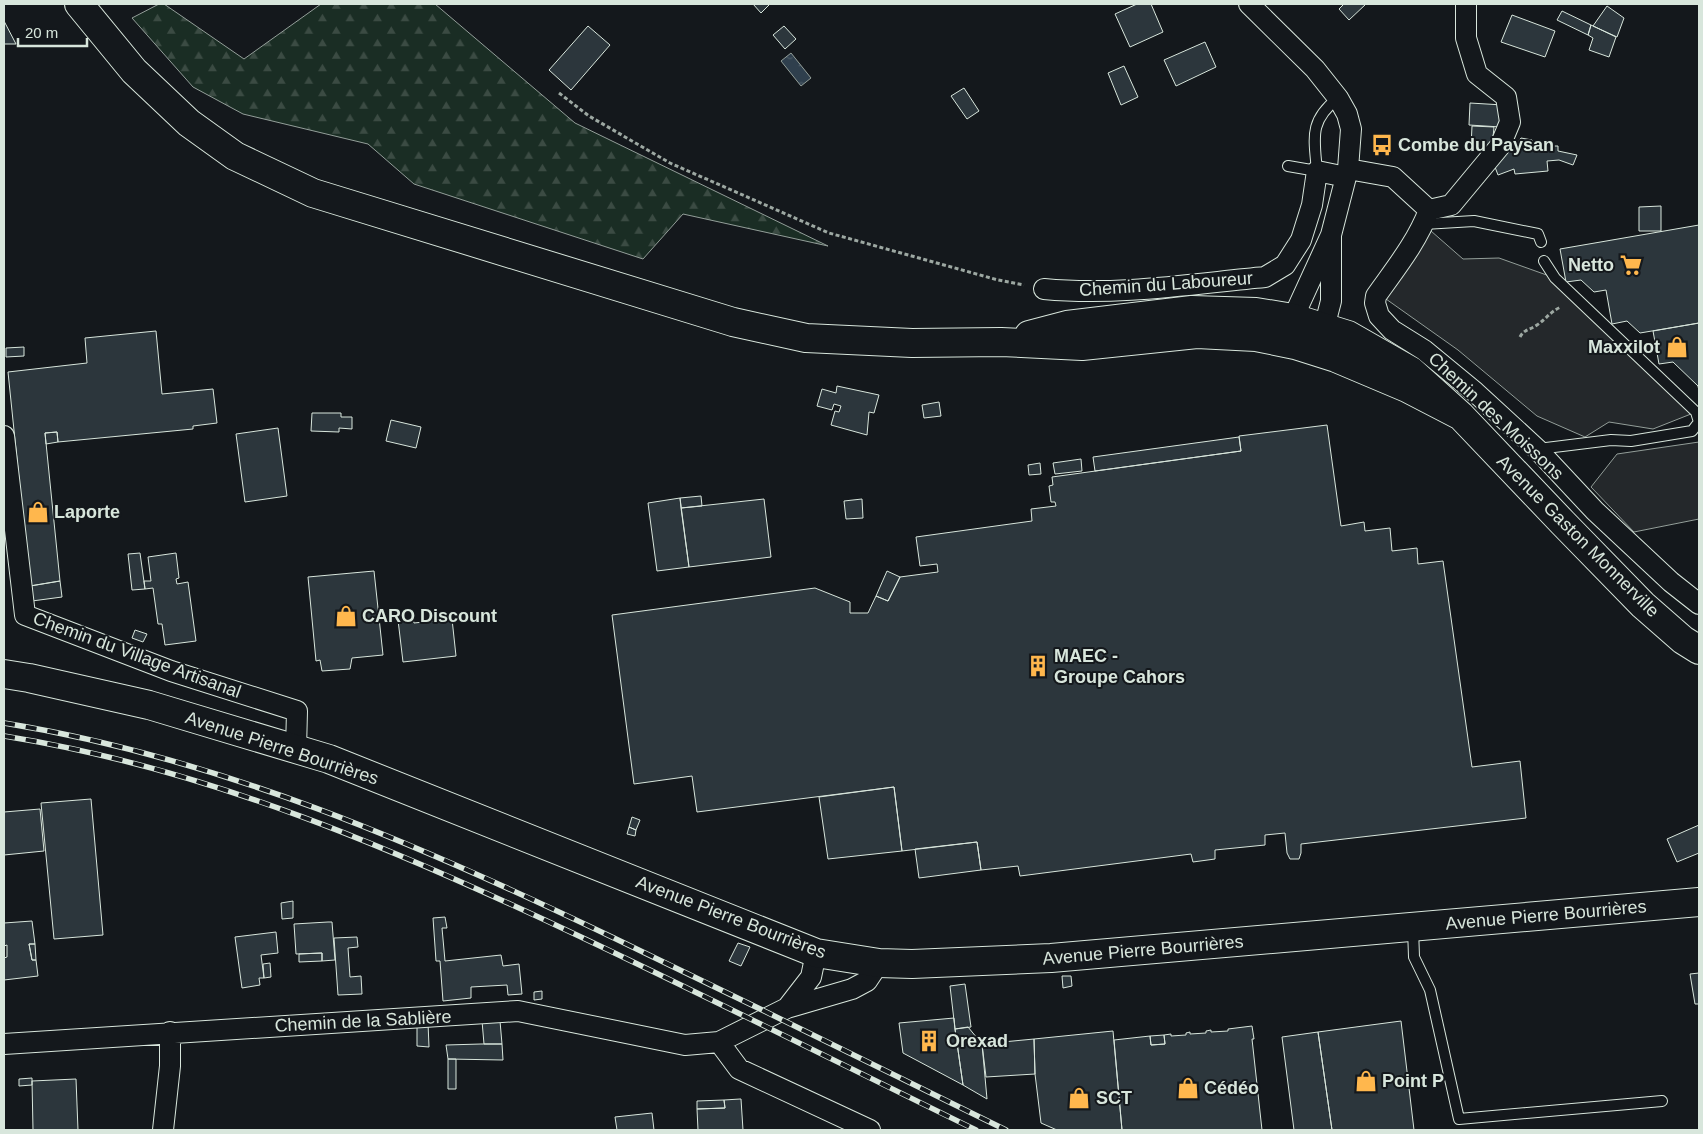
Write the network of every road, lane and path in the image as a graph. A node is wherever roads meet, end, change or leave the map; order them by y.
1 (79, 4) edge
2 (1249, 4) edge
3 (1466, 4) edge
4 (559, 93) dead end
5 (1338, 98) junction
6 (1288, 166) dead end
7 (1317, 171) junction
8 (1347, 173) junction
9 (1426, 217) junction
10 (1331, 235) junction
11 (1541, 242) dead end
12 (1544, 261) dead end
13 (1044, 289) joint
14 (1578, 300) junction
15 (1324, 328) junction
16 (1294, 332) junction
17 (1520, 337) dead end
18 (1461, 416) junction
19 (4, 436) edge
20 (1537, 449) junction
21 (1699, 604) edge
22 (1699, 650) edge
23 (4, 674) edge
24 (296, 749) junction
25 (1699, 902) edge
26 (1413, 927) junction
27 (816, 952) junction
28 (879, 963) junction
29 (787, 1008) junction
30 (170, 1032) junction
31 (719, 1042) junction
32 (4, 1044) edge
33 (1662, 1102) dead end
34 (163, 1130) edge
35 (870, 1130) edge

1 - 16 main road, Avenue Gaston Monnerville
2 - 5 street
3 - 9 street
4 - 13 path
5 - 7 lane
5 - 8 street
6 - 7 lane
7 - 8 street
7 - 13 street, Chemin du Laboureur
8 - 9 street
8 - 10 street
9 - 11 lane
9 - 20 street, Chemin des Moissons
10 - 15 street
10 - 16 street
12 - 14 lane
14 - 17 path
14 - 20 lane
15 - 16 main road, Avenue Gaston Monnerville
15 - 18 main road, Avenue Gaston Monnerville
16 - 18 main road, Avenue Gaston Monnerville
18 - 22 main road, Avenue Gaston Monnerville
19 - 24 street, Chemin du Village Artisanal
20 - 21 street, Chemin des Moissons
23 - 24 main road, Avenue Pierre Bourrières
24 - 27 main road, Avenue Pierre Bourrières
25 - 26 main road, Avenue Pierre Bourrières
26 - 28 main road, Avenue Pierre Bourrières
26 - 33 lane
27 - 28 main road, Avenue Pierre Bourrières
27 - 29 street, Chemin de la Sablière
28 - 29 street, Chemin de la Sablière
29 - 31 street, Chemin de la Sablière
30 - 31 street, Chemin de la Sablière
30 - 32 street, Chemin de la Sablière
30 - 34 street
31 - 35 street

